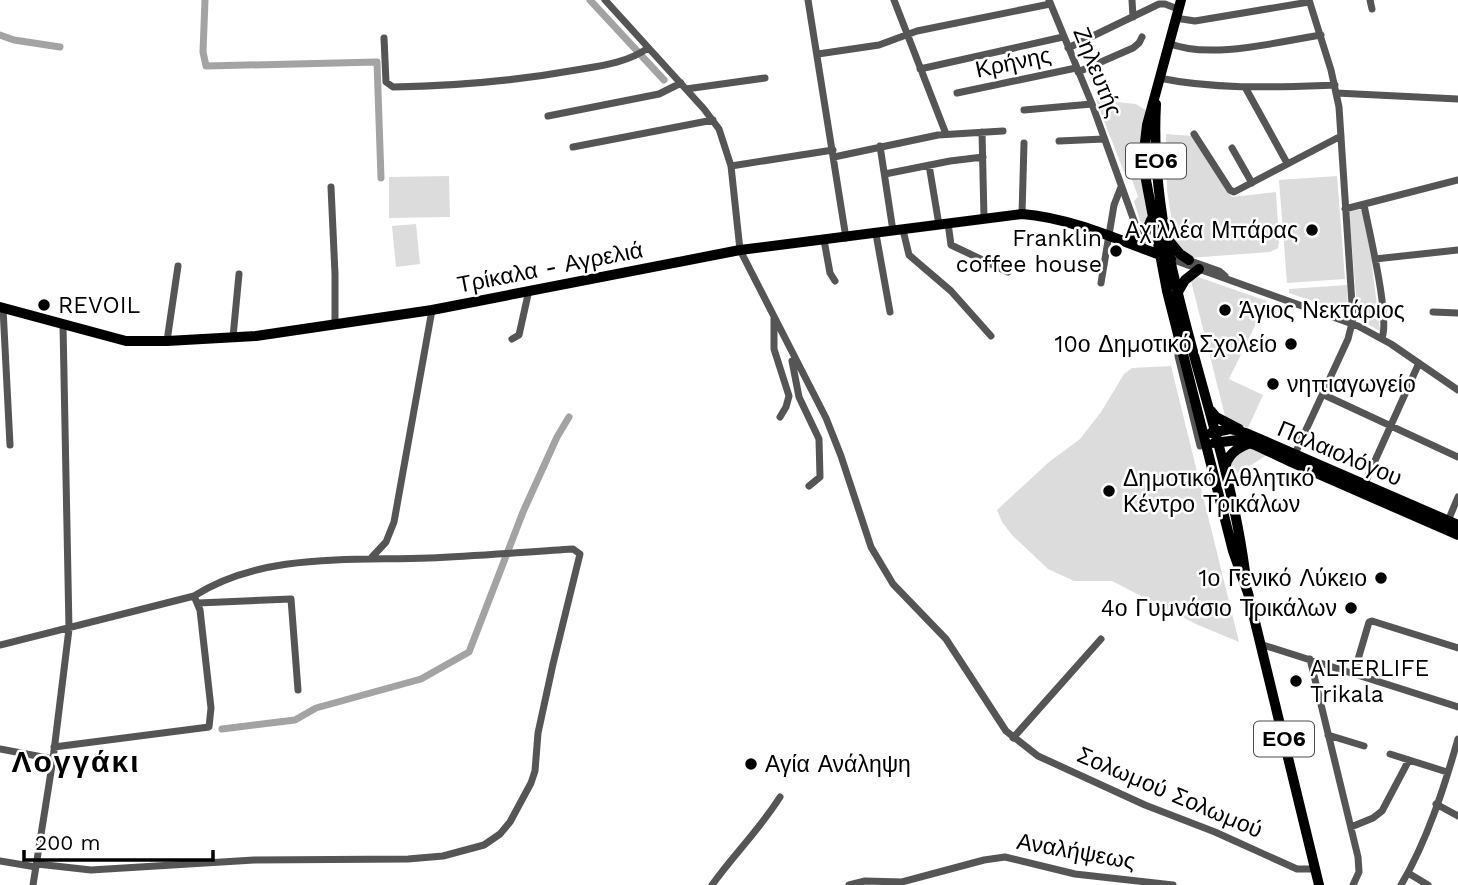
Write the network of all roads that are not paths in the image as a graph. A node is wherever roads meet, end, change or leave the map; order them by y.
1 (606, 0) edge
2 (808, 0) edge
3 (894, 0) edge
4 (1132, 0) edge
5 (1370, 0) edge
6 (1309, 1) edge
7 (1049, 2) edge
8 (1178, 9) edge
9 (1372, 9) dead end
10 (1133, 17) junction
11 (906, 34) junction
12 (1321, 35) junction
13 (1063, 37) junction
14 (1142, 37) dead end
15 (384, 38) dead end
16 (1168, 43) junction
17 (1068, 48) junction
18 (645, 50) junction
19 (818, 54) junction
20 (920, 69) junction
21 (1077, 70) junction
22 (765, 79) dead end
23 (1159, 80) junction
24 (683, 86) junction
25 (1245, 88) junction
26 (1336, 89) junction
27 (957, 93) dead end
28 (1458, 99) edge
29 (1092, 104) junction
30 (1024, 110) dead end
31 (548, 116) dead end
32 (713, 120) junction
33 (1003, 131) dead end
34 (982, 132) junction
35 (946, 134) junction
36 (1194, 134) dead end
37 (1341, 136) junction
38 (1104, 139) junction
39 (1059, 142) dead end
40 (1024, 143) dead end
41 (573, 146) dead end
42 (880, 146) junction
43 (1232, 148) dead end
44 (833, 154) junction
45 (983, 157) junction
46 (1287, 163) junction
47 (929, 164) junction
48 (731, 166) junction
49 (885, 174) junction
50 (1458, 180) edge
51 (1252, 183) junction
52 (331, 187) dead end
53 (1121, 187) junction
54 (1364, 205) junction
55 (1345, 209) junction
56 (1152, 212) junction
57 (1022, 215) junction
58 (984, 218) junction
59 (943, 224) junction
60 (898, 231) junction
61 (876, 234) junction
62 (1108, 236) junction
63 (846, 238) junction
64 (1168, 239) junction
65 (824, 240) junction
66 (1137, 240) junction
67 (740, 250) junction
68 (1458, 250) edge
69 (1165, 254) junction
70 (1375, 259) junction
71 (1189, 260) junction
72 (178, 266) dead end
73 (1199, 269) junction
74 (1008, 272) dead end
75 (239, 274) dead end
76 (835, 281) dead end
77 (1231, 281) junction
78 (1101, 283) dead end
79 (529, 290) junction
80 (1178, 292) junction
81 (2, 308) edge
82 (432, 310) junction
83 (890, 312) dead end
84 (1433, 312) dead end
85 (1458, 313) edge
86 (774, 318) junction
87 (1352, 323) junction
88 (64, 325) junction
89 (335, 326) junction
90 (991, 336) dead end
91 (233, 337) junction
92 (1382, 338) junction
93 (512, 339) dead end
94 (167, 341) junction
95 (789, 346) junction
96 (1419, 363) junction
97 (1458, 390) edge
98 (1322, 394) junction
99 (1208, 406) junction
100 (780, 417) dead end
101 (1391, 426) junction
102 (1208, 438) junction
103 (1248, 438) junction
104 (10, 445) dead end
105 (1458, 457) edge
106 (1293, 459) junction
107 (1225, 474) junction
108 (1364, 485) junction
109 (809, 486) dead end
110 (1458, 497) edge
111 (1453, 523) edge
112 (1458, 535) edge
113 (372, 557) junction
114 (1248, 593) junction
115 (196, 599) junction
116 (69, 629) junction
117 (1101, 639) dead end
118 (1261, 644) junction
119 (0, 645) edge
120 (1458, 648) edge
121 (1310, 659) junction
122 (1353, 673) junction
123 (298, 690) dead end
124 (1458, 707) edge
125 (1328, 735) junction
126 (1013, 738) junction
127 (1457, 743) edge
128 (1364, 746) dead end
129 (54, 747) junction
130 (0, 749) edge
131 (1390, 754) dead end
132 (53, 759) junction
133 (1409, 760) junction
134 (1447, 772) junction
135 (780, 797) dead end
136 (1436, 804) junction
137 (1458, 816) edge
138 (1351, 827) junction
139 (0, 861) edge
140 (36, 865) junction
141 (1315, 869) junction
142 (1408, 873) junction
143 (854, 884) edge
144 (33, 885) edge
145 (712, 885) edge
146 (1173, 885) edge
147 (1319, 885) edge
148 (1353, 885) edge
149 (1401, 885) edge
150 (1428, 885) edge

1 - 18 street
2 - 19 street
3 - 11 street
4 - 10 street
5 - 9 street
6 - 8 street
6 - 12 street
7 - 11 street
7 - 13 street, Ζηλευτής
8 - 10 street
8 - 16 main road, ΕΟ6
10 - 17 street
11 - 19 street
11 - 20 street
12 - 16 street
12 - 26 street
13 - 17 street, Ζηλευτής
13 - 20 street
14 - 21 street, Κρήνης
15 - 18 street
16 - 23 main road, ΕΟ6
17 - 21 street, Ζηλευτής
18 - 24 street
19 - 44 street
20 - 35 street
21 - 27 street, Κρήνης
21 - 29 street, Ζηλευτής
22 - 24 street
23 - 25 street
23 - 56 main road, ΕΟ6
23 - 64 main road, ΕΟ6
24 - 31 street
24 - 32 street
25 - 26 street
25 - 46 street
26 - 28 street
26 - 37 street
29 - 30 street
29 - 38 street, Ζηλευτής
32 - 41 street
32 - 48 street
33 - 34 street
34 - 35 street
34 - 45 street
35 - 42 street
36 - 51 street
37 - 46 street
37 - 55 street
38 - 39 street
38 - 53 street, Ζηλευτής
40 - 57 street
42 - 44 street
42 - 49 street
43 - 51 street
44 - 48 street
44 - 63 street
45 - 47 street
45 - 58 street
46 - 51 street
47 - 49 street
47 - 59 street
48 - 67 street
49 - 60 street
50 - 54 street
52 - 89 street
53 - 62 street
53 - 66 street, Ζηλευτής
54 - 55 street
54 - 70 street
55 - 87 street
56 - 66 main road
56 - 69 main road, ΕΟ6
57 - 58 main road, Τρίκαλα - Αγρελιά
57 - 62 main road, Τρίκαλα - Αγρελιά
58 - 59 main road, Τρίκαλα - Αγρελιά
59 - 60 main road, Τρίκαλα - Αγρελιά
59 - 74 street
60 - 61 main road, Τρίκαλα - Αγρελιά
60 - 90 street
61 - 63 main road, Τρίκαλα - Αγρελιά
61 - 83 street
62 - 66 main road, Τρίκαλα - Αγρελιά
62 - 69 main road, Τρίκαλα - Αγρελιά
62 - 78 street
63 - 65 main road, Τρίκαλα - Αγρελιά
64 - 69 main road, ΕΟ6
64 - 71 main road
65 - 67 main road, Τρίκαλα - Αγρελιά
65 - 76 street
66 - 69 main road, Τρίκαλα - Αγρελιά
67 - 79 main road, Τρίκαλα - Αγρελιά
67 - 86 street, Σολωμού Σολωμού
68 - 70 street
69 - 71 street
69 - 73 street
69 - 80 main road, ΕΟ6
69 - 102 main road, ΕΟ6
70 - 92 street
71 - 77 street
72 - 94 street
73 - 77 street
73 - 80 main road
75 - 91 street
77 - 87 street
79 - 82 main road, Τρίκαλα - Αγρελιά
79 - 93 street
80 - 99 main road, ΕΟ6
81 - 88 main road, Τρίκαλα - Αγρελιά
81 - 104 street
82 - 89 main road, Τρίκαλα - Αγρελιά
82 - 113 street
84 - 85 street
86 - 95 street, Σολωμού Σολωμού
86 - 100 street
87 - 92 street
87 - 98 street
88 - 94 main road, Τρίκαλα - Αγρελιά
88 - 116 street
89 - 91 main road, Τρίκαλα - Αγρελιά
91 - 94 main road, Τρίκαλα - Αγρελιά
92 - 96 street
95 - 109 street
95 - 126 street, Σολωμού Σολωμού
96 - 97 street
96 - 101 street
98 - 101 street
98 - 106 street
99 - 102 main road, ΕΟ6
99 - 103 main road
101 - 105 street
101 - 108 street
102 - 103 main road, Παλαιολόγου
102 - 107 main road, ΕΟ6
102 - 114 main road, ΕΟ6
103 - 106 main road, Παλαιολόγου
103 - 107 main road
106 - 108 main road, Παλαιολόγου
106 - 112 main road, Παλαιολόγου
107 - 114 main road, ΕΟ6
108 - 111 main road, Παλαιολόγου
110 - 111 street
113 - 115 street
113 - 140 street
114 - 118 main road, ΕΟ6
115 - 116 street
115 - 123 street
115 - 129 street
116 - 119 street
116 - 129 street
117 - 126 street
118 - 121 street
118 - 141 main road, ΕΟ6
120 - 122 street
121 - 122 street
121 - 125 street
122 - 124 street
125 - 128 street
125 - 138 street
126 - 141 street, Σολωμού Σολωμού
127 - 134 street
129 - 132 street
130 - 132 street
131 - 133 street
132 - 140 street
133 - 134 street
133 - 138 street
134 - 136 street
135 - 145 street
136 - 137 street
136 - 142 street
138 - 148 street
139 - 140 street
140 - 144 street
141 - 147 main road, ΕΟ6
142 - 149 street
142 - 150 street
143 - 146 street, Αναλήψεως

